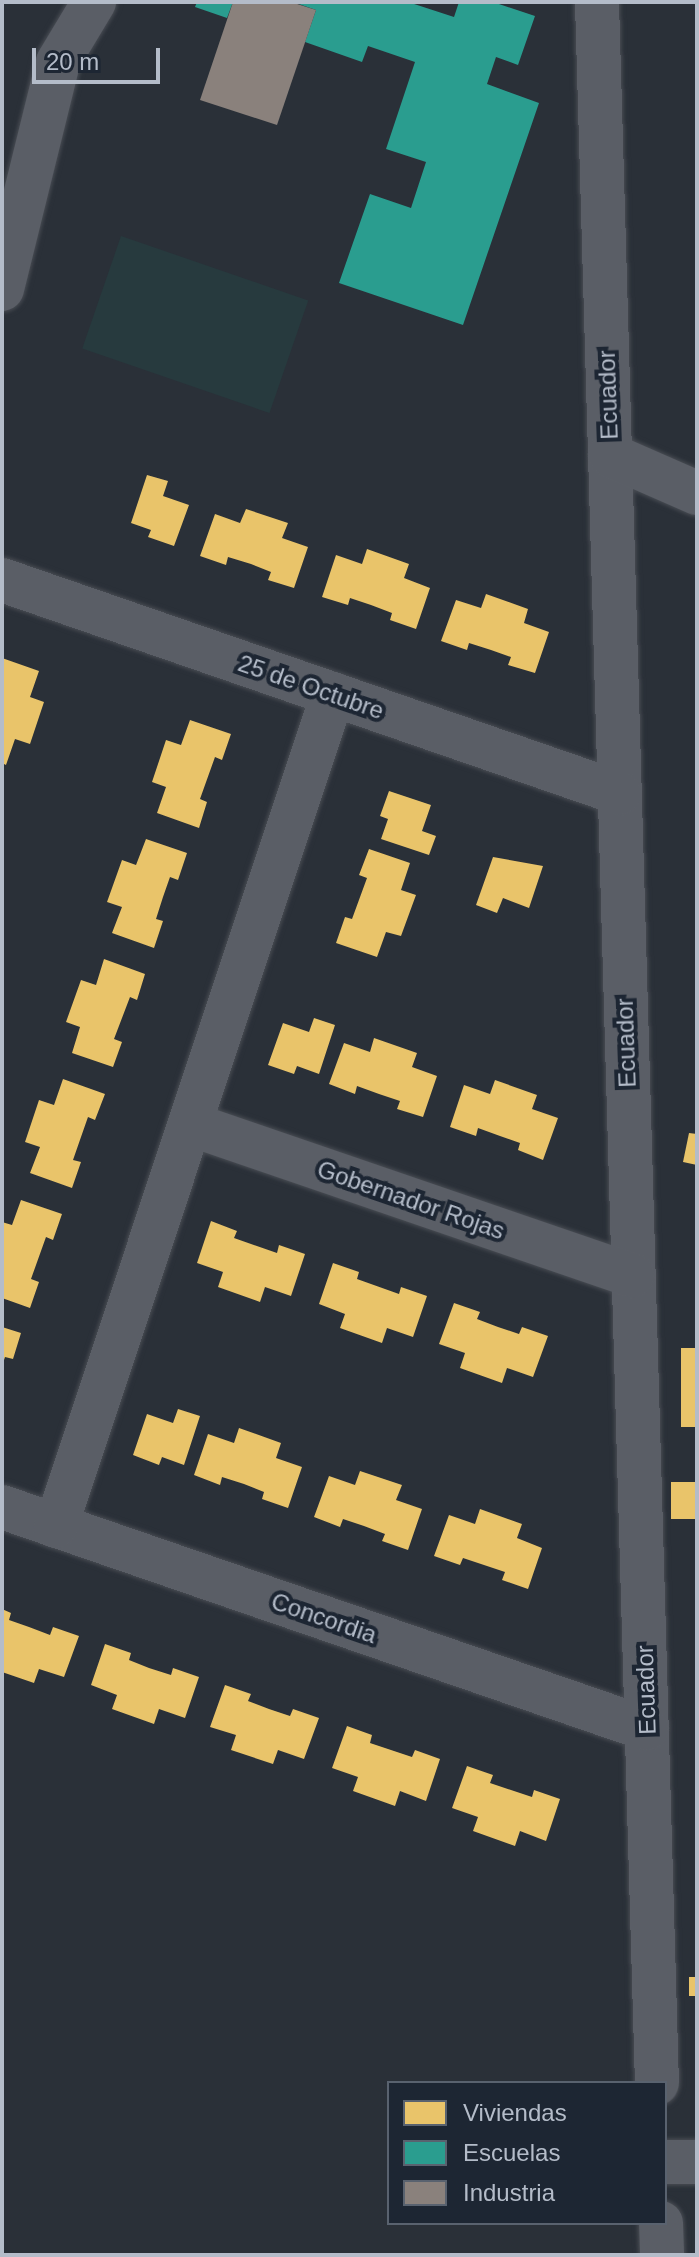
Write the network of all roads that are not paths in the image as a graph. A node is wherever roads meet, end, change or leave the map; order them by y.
1 (94, 2) edge
2 (597, 2) edge
3 (2, 289) edge
4 (610, 455) junction
5 (697, 493) edge
6 (2, 580) edge
7 (333, 694) junction
8 (619, 793) junction
9 (190, 1124) junction
10 (633, 1276) junction
11 (2, 1507) edge
12 (56, 1526) junction
13 (647, 1729) junction
14 (657, 2081) edge
15 (667, 2162) edge
16 (697, 2162) edge
17 (661, 2225) edge
18 (662, 2255) edge

1 - 3 street
2 - 4 street, Ecuador
4 - 5 street
4 - 8 street, Ecuador
6 - 7 street, 25 de Octubre
7 - 8 street, 25 de Octubre
7 - 9 street
8 - 10 street, Ecuador
9 - 10 street, Gobernador Rojas
9 - 12 street
10 - 13 street, Ecuador
11 - 12 street, Concordia
12 - 13 street, Concordia
13 - 14 street, Ecuador
15 - 16 street
17 - 18 street

